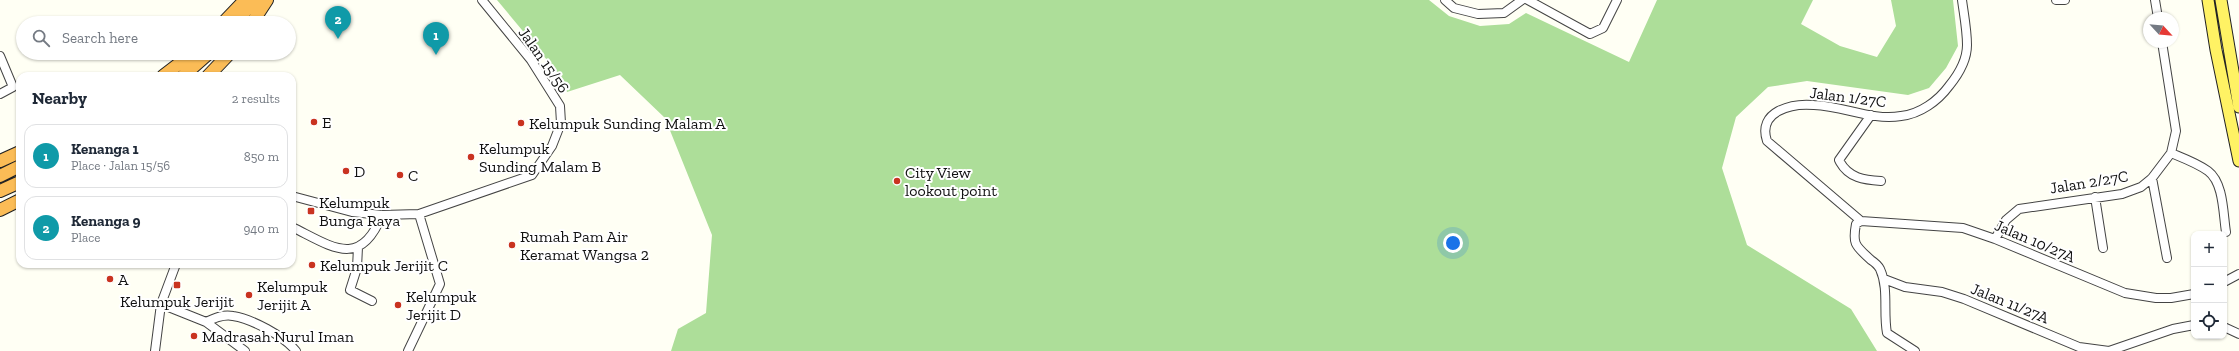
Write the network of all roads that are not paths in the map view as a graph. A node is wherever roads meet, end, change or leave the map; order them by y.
1 (245, 0) edge
2 (254, 0) edge
3 (267, 0) edge
4 (482, 0) edge
5 (1445, 0) edge
6 (1522, 0) edge
7 (1528, 0) edge
8 (1617, 0) edge
9 (1962, 0) edge
10 (2056, 0) edge
11 (2065, 0) edge
12 (2155, 0) edge
13 (2208, 0) edge
14 (2221, 0) edge
15 (2157, 12) edge
16 (230, 16) edge
17 (241, 16) edge
18 (257, 16) edge
19 (2163, 48) edge
20 (0, 56) edge
21 (184, 60) edge
22 (201, 60) edge
23 (223, 60) edge
24 (168, 72) edge
25 (188, 72) edge
26 (212, 72) edge
27 (0, 94) edge
28 (2239, 107) edge
29 (1871, 115) junction
30 (2171, 153) junction
31 (16, 154) edge
32 (0, 161) edge
33 (2239, 161) edge
34 (16, 168) edge
35 (0, 176) edge
36 (2152, 178) junction
37 (1881, 182) dead end
38 (16, 184) edge
39 (0, 191) edge
40 (296, 197) edge
41 (2095, 197) junction
42 (16, 202) edge
43 (0, 210) edge
44 (419, 214) junction
45 (382, 215) junction
46 (1861, 221) junction
47 (296, 229) edge
48 (2226, 231) edge
49 (1995, 239) junction
50 (358, 247) junction
51 (2103, 248) dead end
52 (2167, 258) dead end
53 (174, 268) edge
54 (2239, 274) edge
55 (1884, 279) junction
56 (2227, 280) edge
57 (2191, 295) edge
58 (372, 301) dead end
59 (160, 304) junction
60 (206, 322) junction
61 (2191, 326) edge
62 (2227, 328) edge
63 (2239, 334) edge
64 (155, 351) edge
65 (245, 351) edge
66 (296, 351) edge
67 (408, 351) edge
68 (1915, 351) edge

1 - 16 highway
2 - 17 highway
3 - 18 highway
4 - 44 street, Jalan 15/56
5 - 6 street
7 - 8 street
9 - 29 street, Jalan 1/27C
10 - 11 street
12 - 15 street
13 - 33 main road
14 - 28 main road
19 - 30 street, Jalan 2/27C
20 - 27 street
21 - 24 highway
22 - 25 highway
23 - 26 highway
29 - 37 street
29 - 46 street, Jalan 1/27C
30 - 36 street, Jalan 2/27C
30 - 48 street
31 - 32 highway
34 - 35 highway
36 - 41 street, Jalan 2/27C
36 - 52 street
38 - 39 highway
40 - 45 street, Jalan 15/56
41 - 49 street, Jalan 2/27C
41 - 51 street
42 - 43 highway
44 - 45 street, Jalan 15/56
44 - 67 street
45 - 50 street
46 - 49 street, Jalan 10/27A
46 - 55 street
47 - 50 street
49 - 57 street, Jalan 10/27A
50 - 58 street
53 - 59 street
54 - 56 street
55 - 61 street, Jalan 11/27A
55 - 68 street
59 - 60 street
59 - 64 street
60 - 65 street
60 - 66 street
62 - 63 street

